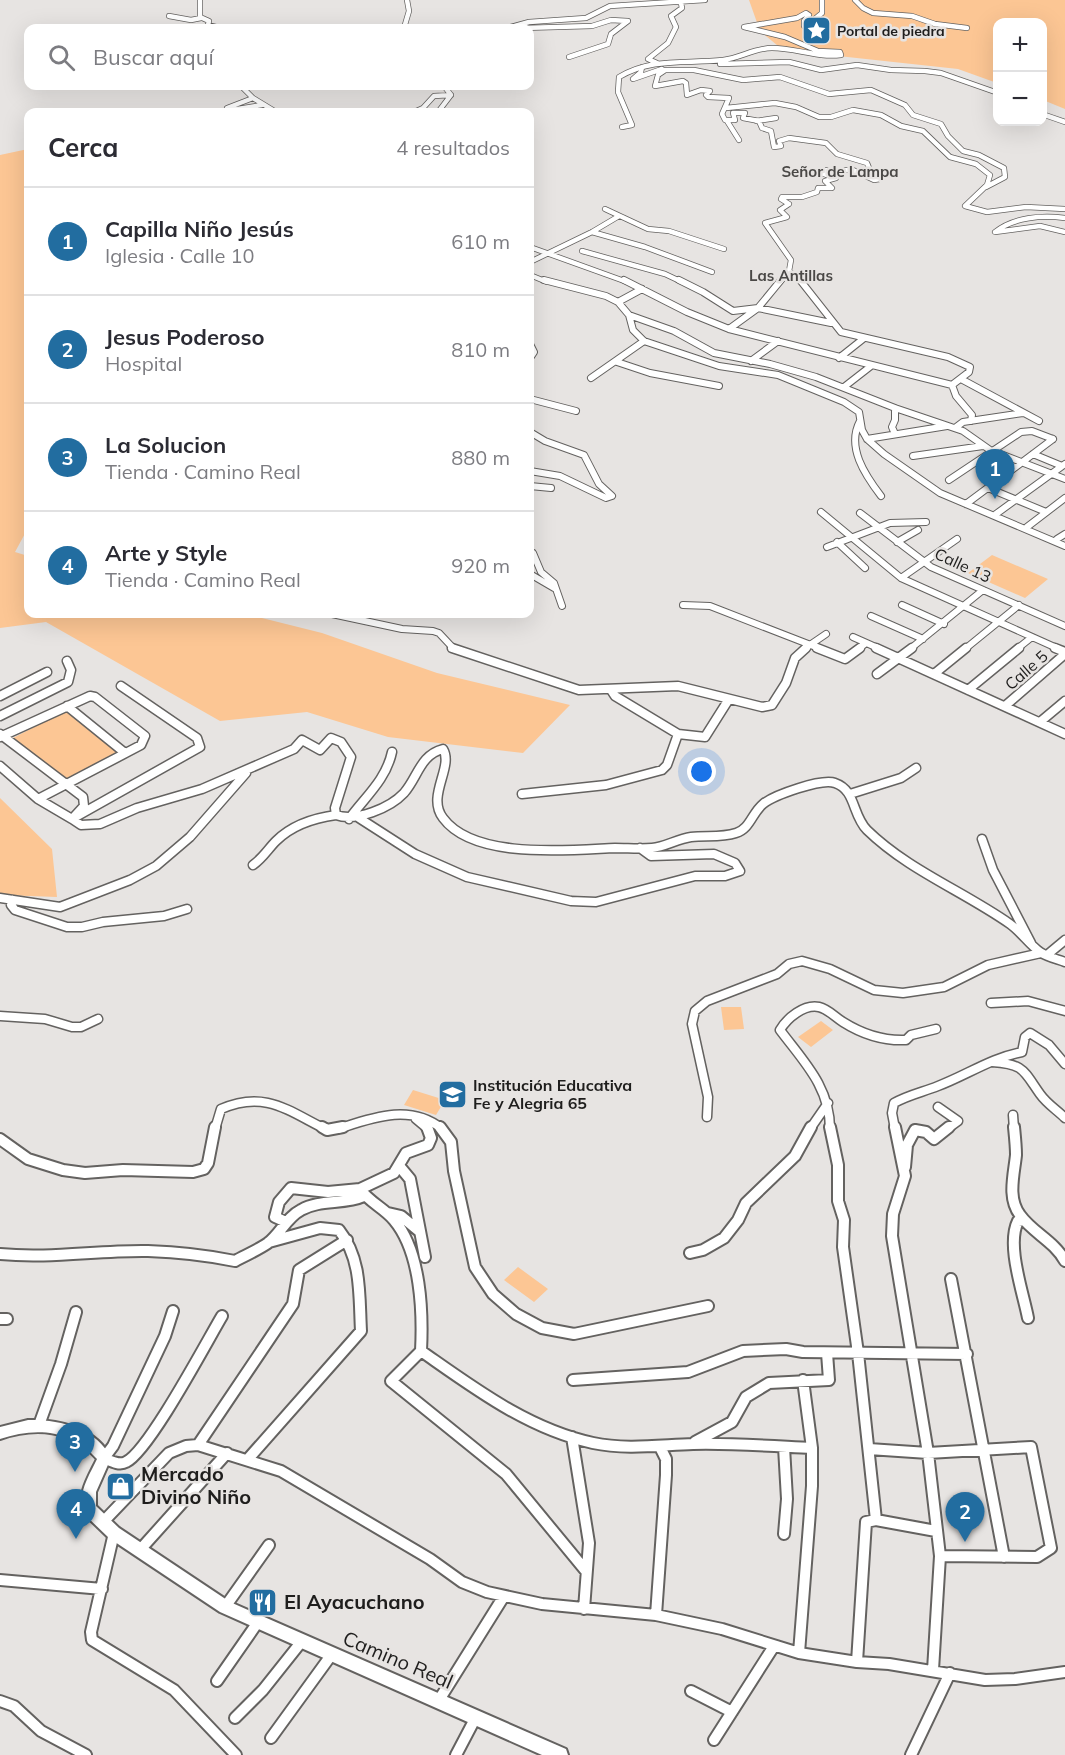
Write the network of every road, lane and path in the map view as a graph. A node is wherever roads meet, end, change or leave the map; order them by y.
1 (200, 0) edge
2 (407, 0) edge
3 (705, 0) edge
4 (822, 0) edge
5 (855, 0) edge
6 (681, 3) junction
7 (169, 16) dead end
8 (201, 18) junction
9 (208, 24) edge
10 (405, 24) edge
11 (520, 24) edge
12 (534, 28) edge
13 (967, 28) dead end
14 (569, 57) dead end
15 (724, 60) junction
16 (657, 63) junction
17 (671, 63) junction
18 (706, 63) junction
19 (642, 67) junction
20 (663, 70) junction
21 (245, 90) edge
22 (447, 90) edge
23 (993, 91) edge
24 (451, 95) junction
25 (253, 98) junction
26 (262, 105) junction
27 (227, 108) edge
28 (244, 108) edge
29 (268, 108) edge
30 (423, 108) edge
31 (441, 108) edge
32 (726, 108) junction
33 (1047, 116) edge
34 (776, 118) dead end
35 (727, 121) junction
36 (756, 121) junction
37 (1065, 122) edge
38 (622, 127) dead end
39 (739, 140) dead end
40 (985, 188) junction
41 (606, 209) dead end
42 (1065, 209) edge
43 (620, 216) junction
44 (1065, 218) edge
45 (592, 232) junction
46 (1065, 232) edge
47 (534, 248) edge
48 (724, 249) dead end
49 (582, 251) dead end
50 (548, 253) junction
51 (534, 260) edge
52 (789, 271) junction
53 (712, 272) dead end
54 (534, 277) edge
55 (642, 289) junction
56 (618, 302) junction
57 (758, 308) junction
58 (629, 315) junction
59 (831, 323) junction
60 (729, 329) junction
61 (862, 339) junction
62 (644, 341) junction
63 (778, 341) junction
64 (839, 358) junction
65 (751, 361) junction
66 (617, 362) junction
67 (871, 366) junction
68 (591, 378) dead end
69 (961, 379) junction
70 (952, 385) junction
71 (719, 386) dead end
72 (844, 387) junction
73 (534, 400) edge
74 (895, 408) junction
75 (576, 411) dead end
76 (1024, 413) junction
77 (971, 420) junction
78 (860, 421) junction
79 (1039, 421) dead end
80 (952, 427) junction
81 (534, 434) edge
82 (895, 434) junction
83 (867, 438) junction
84 (983, 446) junction
85 (994, 451) junction
86 (1033, 454) junction
87 (913, 456) dead end
88 (1022, 462) junction
89 (1063, 465) edge
90 (534, 472) edge
91 (1051, 474) junction
92 (1065, 479) edge
93 (949, 480) dead end
94 (534, 486) edge
95 (551, 488) dead end
96 (988, 488) junction
97 (881, 496) dead end
98 (1065, 498) edge
99 (1016, 500) junction
100 (967, 503) junction
101 (821, 512) dead end
102 (1046, 512) junction
103 (860, 513) dead end
104 (996, 514) junction
105 (926, 522) dead end
106 (878, 527) junction
107 (1027, 527) junction
108 (918, 530) dead end
109 (1065, 534) edge
110 (851, 536) junction
111 (957, 539) dead end
112 (837, 542) junction
113 (897, 542) junction
114 (1062, 543) edge
115 (827, 547) dead end
116 (534, 557) edge
117 (925, 563) junction
118 (865, 568) dead end
119 (534, 576) edge
120 (901, 578) junction
121 (555, 589) junction
122 (983, 590) junction
123 (683, 605) dead end
124 (902, 605) dead end
125 (1018, 605) junction
126 (562, 606) dead end
127 (965, 607) junction
128 (871, 616) dead end
129 (351, 618) edge
130 (998, 621) junction
131 (944, 624) junction
132 (1065, 626) edge
133 (826, 634) dead end
134 (853, 637) dead end
135 (1032, 637) junction
136 (923, 639) junction
137 (866, 643) junction
138 (809, 645) junction
139 (1065, 653) edge
140 (898, 658) junction
141 (67, 661) dead end
142 (47, 672) dead end
143 (878, 674) dead end
144 (934, 674) junction
145 (121, 686) dead end
146 (611, 690) junction
147 (968, 690) junction
148 (0, 696) edge
149 (729, 699) junction
150 (1065, 701) edge
151 (66, 706) junction
152 (1005, 706) junction
153 (0, 716) edge
154 (1040, 722) junction
155 (678, 734) junction
156 (1065, 734) edge
157 (1, 736) edge
158 (392, 752) dead end
159 (125, 753) junction
160 (0, 766) edge
161 (916, 768) dead end
162 (248, 771) junction
163 (64, 784) junction
164 (522, 794) dead end
165 (849, 794) junction
166 (38, 799) junction
167 (336, 815) junction
168 (359, 818) junction
169 (72, 819) junction
170 (349, 819) junction
171 (982, 839) dead end
172 (640, 848) junction
173 (253, 865) dead end
174 (0, 898) edge
175 (14, 900) junction
176 (187, 909) dead end
177 (1065, 940) edge
178 (1041, 952) junction
179 (1065, 962) edge
180 (991, 1003) dead end
181 (1065, 1011) edge
182 (0, 1016) edge
183 (98, 1019) dead end
184 (936, 1029) dead end
185 (992, 1062) junction
186 (1065, 1064) edge
187 (828, 1103) junction
188 (938, 1107) dead end
189 (1013, 1115) dead end
190 (413, 1117) junction
191 (706, 1117) dead end
192 (1065, 1118) edge
193 (0, 1139) edge
194 (400, 1167) junction
195 (905, 1176) junction
196 (362, 1193) junction
197 (388, 1213) junction
198 (1024, 1220) junction
199 (286, 1222) junction
200 (418, 1231) junction
201 (347, 1240) junction
202 (269, 1242) junction
203 (690, 1253) dead end
204 (0, 1254) edge
205 (425, 1257) dead end
206 (1065, 1261) edge
207 (951, 1280) dead end
208 (708, 1306) dead end
209 (173, 1311) dead end
210 (76, 1312) dead end
211 (222, 1316) dead end
212 (1028, 1318) dead end
213 (422, 1351) junction
214 (827, 1353) junction
215 (858, 1353) junction
216 (912, 1354) junction
217 (968, 1354) junction
218 (573, 1380) dead end
219 (803, 1380) junction
220 (39, 1425) junction
221 (0, 1433) edge
222 (572, 1437) junction
223 (692, 1444) junction
224 (198, 1445) junction
225 (660, 1447) junction
226 (784, 1447) junction
227 (812, 1448) junction
228 (869, 1449) junction
229 (985, 1450) junction
230 (227, 1453) junction
231 (928, 1453) junction
232 (104, 1458) junction
233 (248, 1459) junction
234 (876, 1520) junction
235 (102, 1523) junction
236 (936, 1531) junction
237 (114, 1533) junction
238 (784, 1534) dead end
239 (269, 1545) dead end
240 (139, 1551) junction
241 (940, 1556) junction
242 (1004, 1557) junction
243 (586, 1571) junction
244 (0, 1580) edge
245 (102, 1589) junction
246 (504, 1596) junction
247 (225, 1607) junction
248 (584, 1609) junction
249 (656, 1615) junction
250 (258, 1622) junction
251 (302, 1641) junction
252 (774, 1646) junction
253 (799, 1653) junction
254 (332, 1654) junction
255 (857, 1662) junction
256 (933, 1670) junction
257 (1065, 1672) edge
258 (950, 1673) junction
259 (217, 1681) dead end
260 (691, 1691) dead end
261 (439, 1700) junction
262 (0, 1701) edge
263 (732, 1712) junction
264 (476, 1717) junction
265 (235, 1718) dead end
266 (271, 1738) dead end
267 (714, 1740) dead end
268 (86, 1755) edge
269 (236, 1755) edge
270 (456, 1755) edge
271 (560, 1755) edge
272 (911, 1755) edge

1 - 8 street
2 - 10 street
3 - 6 street
4 - 15 street
5 - 13 street
6 - 11 street
6 - 16 street
7 - 8 street
8 - 9 street
12 - 14 street
15 - 17 street
15 - 18 street
16 - 17 street
16 - 19 street
17 - 18 street
18 - 23 street
19 - 20 street
19 - 38 street
20 - 32 street
20 - 40 street
21 - 25 street
22 - 24 street
24 - 30 street
24 - 31 street
25 - 26 street
25 - 27 street
26 - 28 street
26 - 29 street
32 - 35 street
32 - 40 street
33 - 37 street
34 - 36 street
35 - 36 street
35 - 39 street
36 - 52 street
40 - 42 street
41 - 43 street
43 - 45 street
43 - 48 street
44 - 46 street
45 - 50 street
45 - 53 street
47 - 50 street
49 - 57 street
50 - 51 street
50 - 55 street
52 - 57 street
52 - 59 street
54 - 56 street
55 - 56 street
55 - 60 street
56 - 58 street
57 - 59 street
57 - 60 street
58 - 62 street
58 - 65 street
59 - 61 street
60 - 63 street
61 - 64 street
61 - 69 street
62 - 66 street
62 - 78 street
63 - 64 street
63 - 65 street
64 - 67 street
65 - 72 street
66 - 68 street
66 - 71 street
67 - 70 street
67 - 72 street
69 - 70 street
69 - 76 street
70 - 77 street
72 - 74 street
73 - 75 street
74 - 80 street
74 - 82 street
76 - 77 street
76 - 79 street
77 - 80 street
78 - 83 street
78 - 97 street
80 - 82 street
80 - 84 street
81 - 90 street
82 - 83 street
83 - 100 street
84 - 85 street
84 - 87 street
85 - 86 street
85 - 88 street
85 - 93 street
86 - 88 street
86 - 89 street
88 - 91 street
88 - 96 street
89 - 91 street
91 - 92 street
91 - 99 street
94 - 95 street
96 - 99 street
96 - 100 street
98 - 102 street
99 - 102 street
99 - 104 street
100 - 104 street
100 - 114 street
101 - 110 street
102 - 107 street
103 - 106 street, Calle 13
104 - 107 street
105 - 106 street
106 - 110 street
106 - 113 street, Calle 13
107 - 114 street
108 - 113 street
109 - 114 street
110 - 112 street
110 - 120 street
111 - 117 street
112 - 115 street
112 - 118 street
113 - 117 street, Calle 13
116 - 121 street
117 - 120 street
117 - 122 street, Calle 13
119 - 121 street
120 - 127 street
121 - 126 street
122 - 125 street, Calle 13
122 - 127 street
123 - 138 street
124 - 131 street
125 - 130 street
125 - 132 street, Calle 13
127 - 130 street
127 - 131 street
128 - 136 street
129 - 146 street
130 - 135 street
130 - 144 street
131 - 136 street
133 - 138 street
134 - 137 street
135 - 139 street
135 - 147 street
136 - 140 street
137 - 138 street
137 - 140 street
138 - 149 street
139 - 152 street, Calle 5
140 - 143 street
140 - 144 street
141 - 153 street
142 - 148 street
144 - 147 street
145 - 169 street
146 - 149 street
146 - 155 street
147 - 152 street
149 - 155 street
150 - 154 street
151 - 157 street
151 - 159 street
151 - 159 street
152 - 154 street
154 - 156 street
155 - 164 street
157 - 163 street
158 - 170 street
159 - 163 street
160 - 166 street
161 - 165 street
162 - 167 street
162 - 169 street
162 - 175 street
163 - 166 street
163 - 169 street
165 - 172 street
165 - 178 street
166 - 169 street
167 - 170 street
167 - 173 street
168 - 170 street
168 - 172 street
168 - 172 street
171 - 178 street
174 - 175 street
175 - 176 street
177 - 178 street
178 - 179 street
178 - 191 street
180 - 181 street
182 - 183 street
184 - 187 street
185 - 186 street
185 - 192 street
185 - 195 street
187 - 203 street
187 - 215 street
188 - 195 street
189 - 198 street
190 - 193 street
190 - 194 street
190 - 208 street
194 - 196 street
194 - 200 street
195 - 216 street
196 - 197 street
196 - 199 street
196 - 199 street
197 - 200 street
197 - 213 street
198 - 206 street
198 - 212 street
199 - 202 street
200 - 205 street
201 - 202 street
201 - 224 street
201 - 233 street
202 - 204 street
207 - 217 street
209 - 232 street
210 - 220 street
211 - 232 street
213 - 222 street
213 - 243 street
214 - 215 street
214 - 218 street
214 - 219 street
215 - 216 street
215 - 228 street
216 - 217 street
216 - 231 street
217 - 229 street
219 - 223 street
219 - 227 street
220 - 221 street
220 - 232 street
222 - 225 street
222 - 243 street
223 - 225 street
223 - 226 street
224 - 230 street
224 - 235 street
225 - 249 street
226 - 227 street
226 - 238 street
227 - 253 street
228 - 231 street
228 - 234 street
229 - 231 street
229 - 242 street
229 - 242 street
230 - 233 street
230 - 240 street
231 - 236 street
232 - 235 street, Camino Real
233 - 246 street
234 - 236 street
234 - 255 street
235 - 237 street, Camino Real
236 - 241 street
237 - 240 street, Camino Real
237 - 245 street
239 - 247 street
240 - 247 street, Camino Real
241 - 242 street
241 - 256 street
243 - 248 street
244 - 245 street
245 - 269 street
246 - 248 street
246 - 261 street
247 - 250 street, Camino Real
248 - 249 street
249 - 252 street
250 - 251 street, Camino Real
250 - 259 street
251 - 254 street, Camino Real
251 - 265 street
252 - 253 street
252 - 263 street
253 - 255 street
254 - 261 street, Camino Real
254 - 266 street
255 - 256 street
256 - 258 street
257 - 258 street
258 - 272 street
260 - 263 street
261 - 264 street, Camino Real
262 - 268 street
263 - 267 street
264 - 270 street
264 - 271 street, Camino Real

